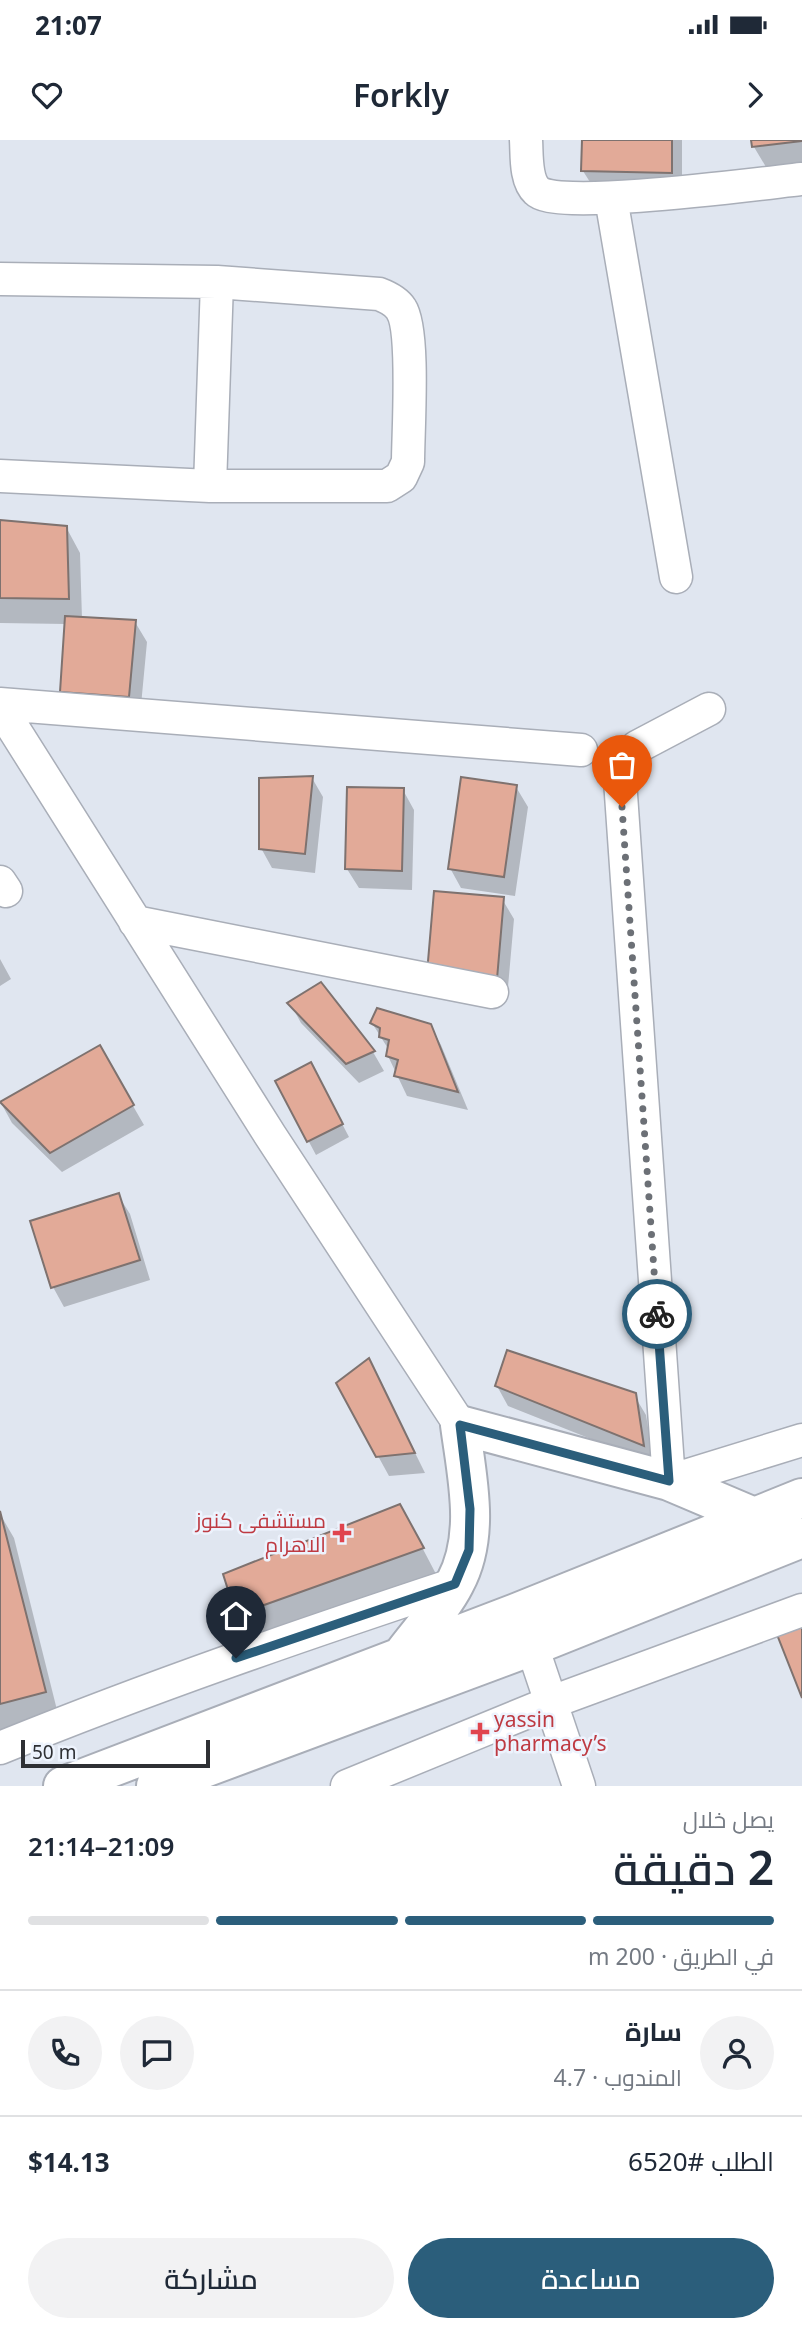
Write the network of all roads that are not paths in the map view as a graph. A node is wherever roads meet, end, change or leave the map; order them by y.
1 (526, 140) edge
2 (802, 179) edge
3 (611, 198) junction
4 (0, 279) edge
5 (217, 282) junction
6 (0, 476) edge
7 (210, 486) junction
8 (676, 577) dead end
9 (0, 706) edge
10 (709, 709) dead end
11 (9, 742) edge
12 (581, 750) dead end
13 (135, 922) junction
14 (492, 992) dead end
15 (460, 1425) junction
16 (802, 1440) edge
17 (669, 1481) junction
18 (802, 1498) edge
19 (754, 1517) junction
20 (802, 1538) edge
21 (455, 1584) junction
22 (802, 1610) edge
23 (532, 1646) junction
24 (401, 1657) junction
25 (552, 1702) junction
26 (0, 1748) edge
27 (63, 1786) edge
28 (156, 1786) edge
29 (347, 1786) edge
30 (579, 1786) edge

1 - 3 street
2 - 3 street
3 - 8 street
4 - 5 street
5 - 7 street
5 - 7 street
6 - 7 street
9 - 11 street
9 - 12 street
10 - 17 street
11 - 13 street
13 - 14 street
13 - 15 street
15 - 17 highway
15 - 21 highway
16 - 17 street
17 - 19 highway
18 - 19 highway
19 - 24 highway
20 - 23 highway
21 - 24 highway
21 - 26 street
22 - 25 street
23 - 25 street
23 - 28 highway
24 - 27 highway
25 - 29 street
25 - 30 street

